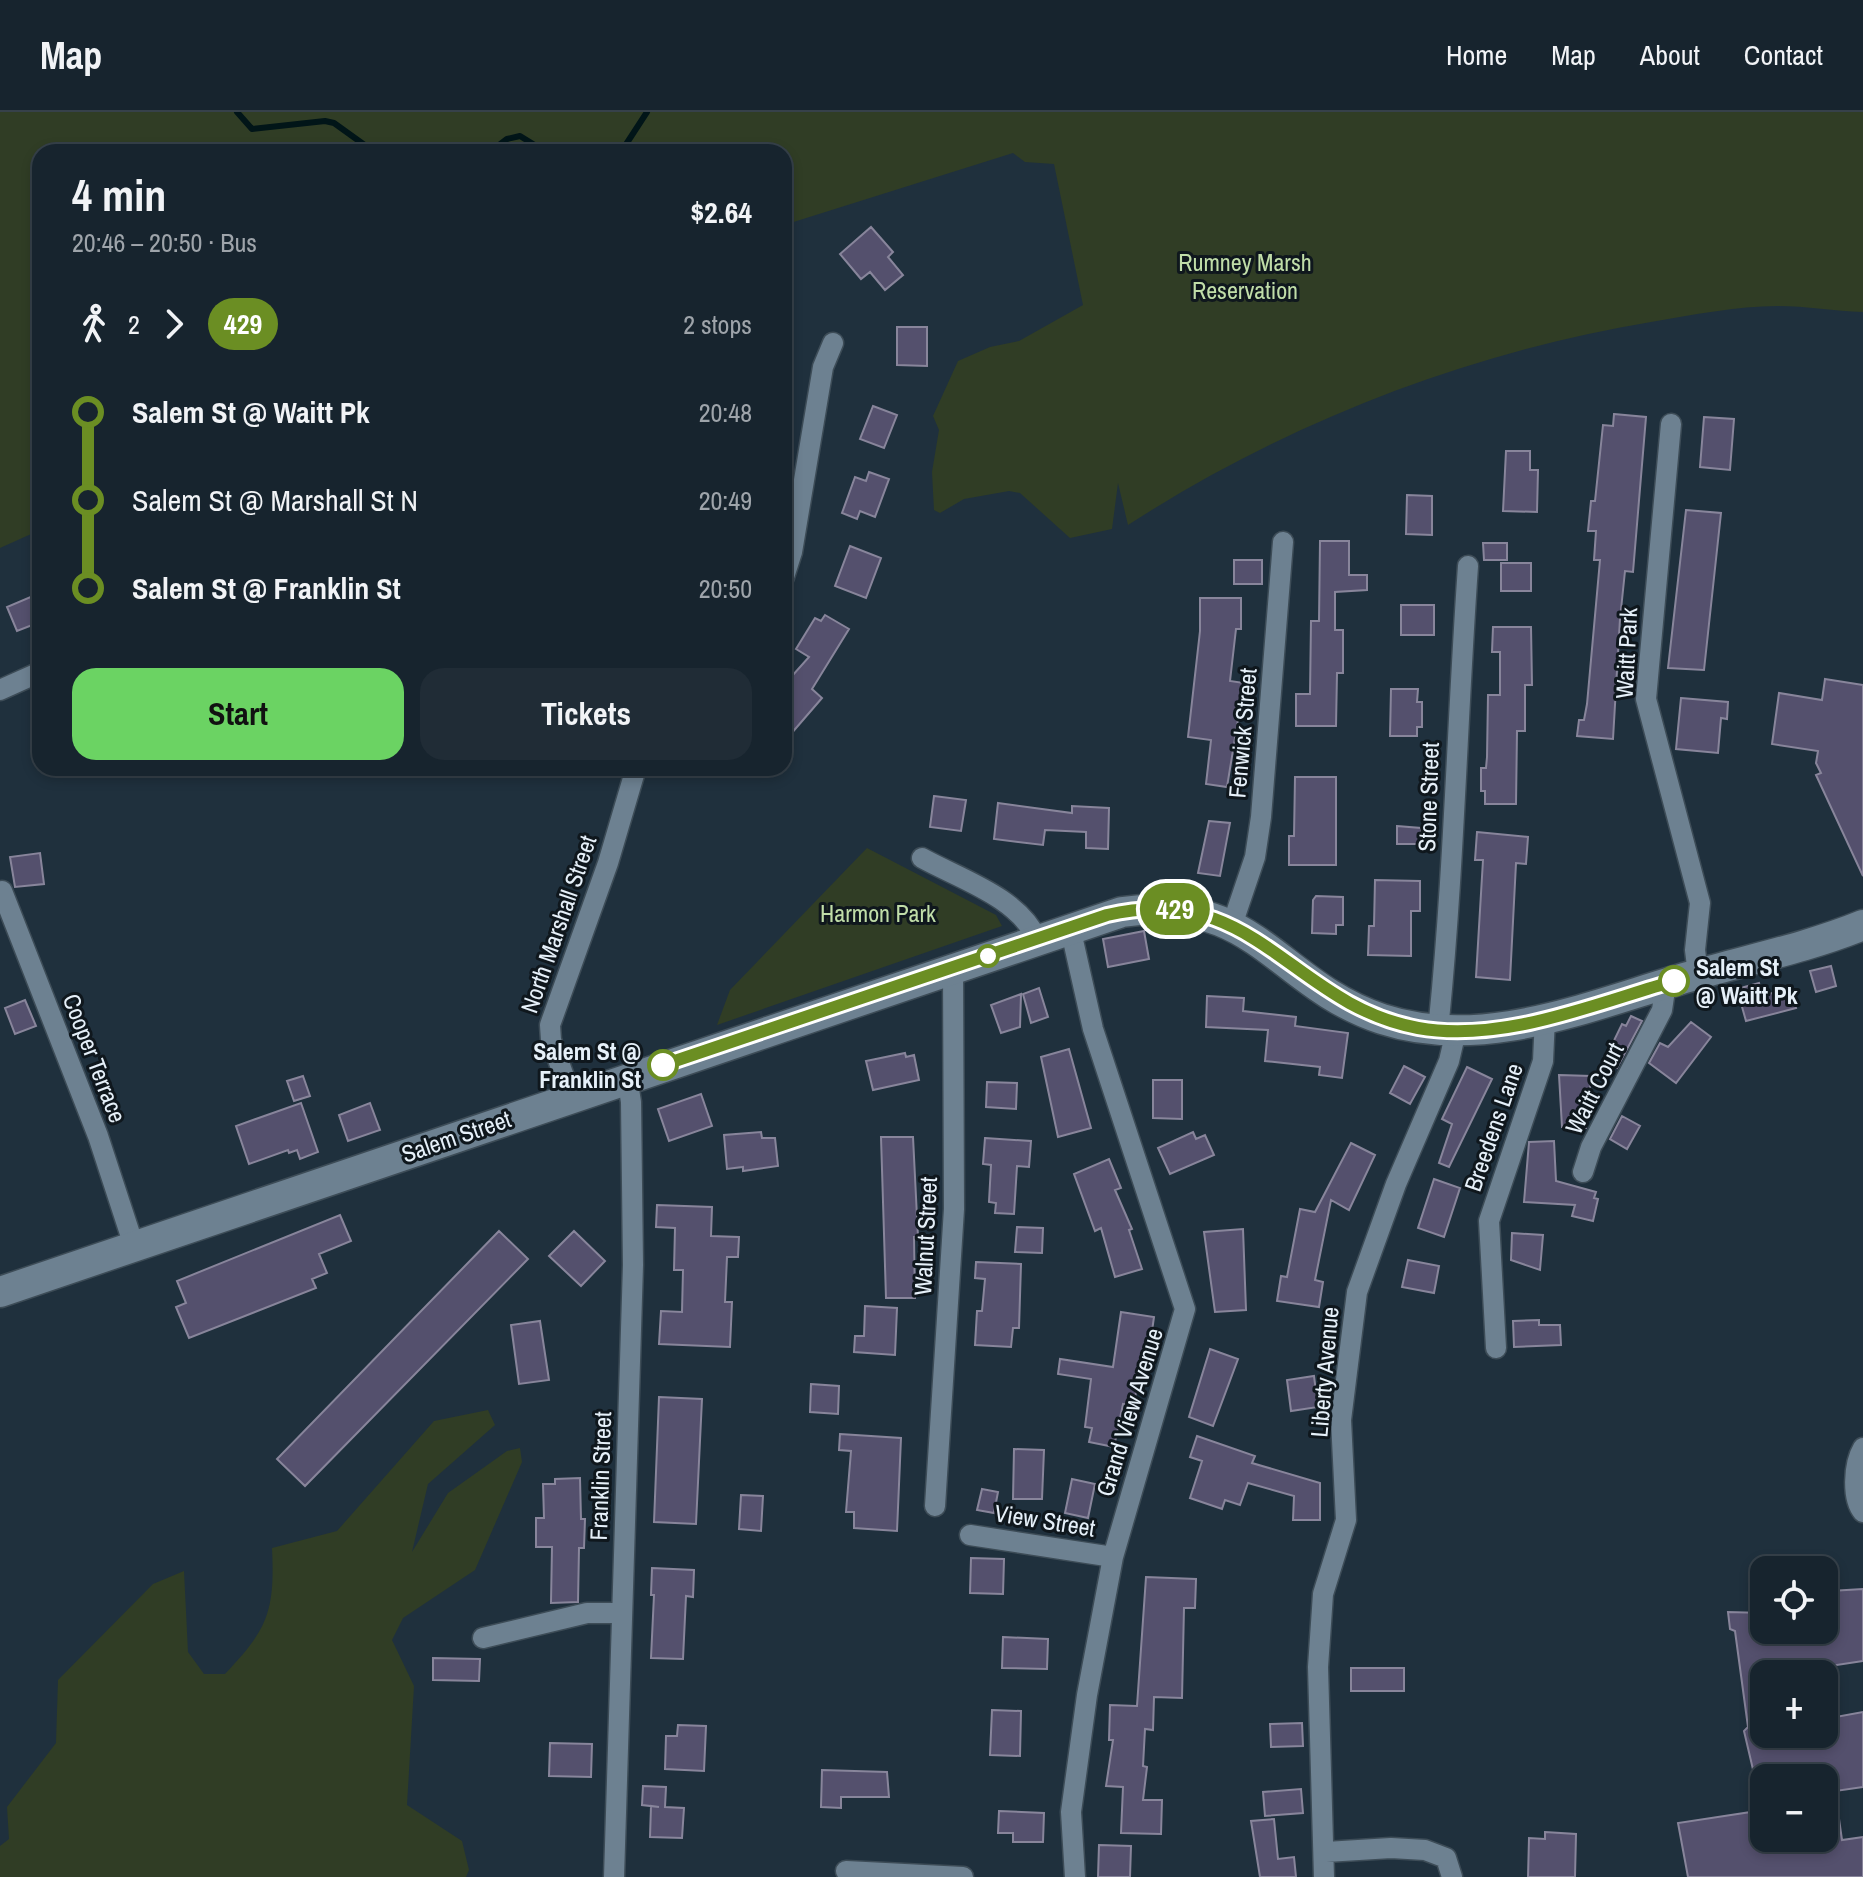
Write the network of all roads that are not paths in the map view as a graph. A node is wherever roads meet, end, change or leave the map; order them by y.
1 (833, 343) dead end
2 (1671, 424) dead end
3 (1283, 542) dead end
4 (792, 552) edge
5 (1468, 566) dead end
6 (32, 676) edge
7 (0, 690) edge
8 (634, 776) edge
9 (922, 858) dead end
10 (2, 891) dead end
11 (1232, 925) junction
12 (1863, 925) edge
13 (1070, 927) junction
14 (1037, 939) junction
15 (953, 968) junction
16 (1698, 974) junction
17 (1666, 983) junction
18 (1545, 1018) junction
19 (1447, 1030) junction
20 (627, 1077) junction
21 (571, 1096) junction
22 (1583, 1172) dead end
23 (134, 1246) junction
24 (0, 1292) edge
25 (1496, 1348) dead end
26 (1863, 1448) edge
27 (935, 1506) dead end
28 (1863, 1512) edge
29 (970, 1535) dead end
30 (1113, 1557) junction
31 (622, 1613) junction
32 (483, 1638) dead end
33 (1326, 1852) junction
34 (1449, 1867) edge
35 (846, 1871) dead end
36 (932, 1876) edge
37 (614, 1877) edge
38 (963, 1877) edge
39 (1075, 1877) edge
40 (1324, 1877) edge

1 - 4 street
2 - 16 street, Waitt Park
3 - 11 street, Fenwick Street
5 - 19 street, Stone Street
6 - 7 street
8 - 21 street, North Marshall Street
9 - 14 street
10 - 23 street, Cooper Terrace
11 - 13 main road, Salem Street
11 - 19 main road, Salem Street
12 - 16 main road, Salem Street
13 - 14 main road, Salem Street
13 - 30 street, Grand View Avenue
14 - 15 main road, Salem Street
15 - 20 main road, Salem Street
15 - 27 street, Walnut Street
16 - 17 main road, Salem Street
17 - 18 main road, Salem Street
17 - 22 street, Waitt Court
18 - 19 main road, Salem Street
18 - 25 street, Breedens Lane
19 - 33 street, Liberty Avenue
20 - 21 main road, Salem Street
20 - 31 street, Franklin Street
21 - 23 main road, Salem Street
23 - 24 main road, Salem Street
26 - 28 street
29 - 30 street, View Street
30 - 39 street, Grand View Avenue
31 - 32 street
31 - 37 street, Franklin Street
33 - 34 street
33 - 40 street, Liberty Avenue
35 - 36 street
36 - 38 street

